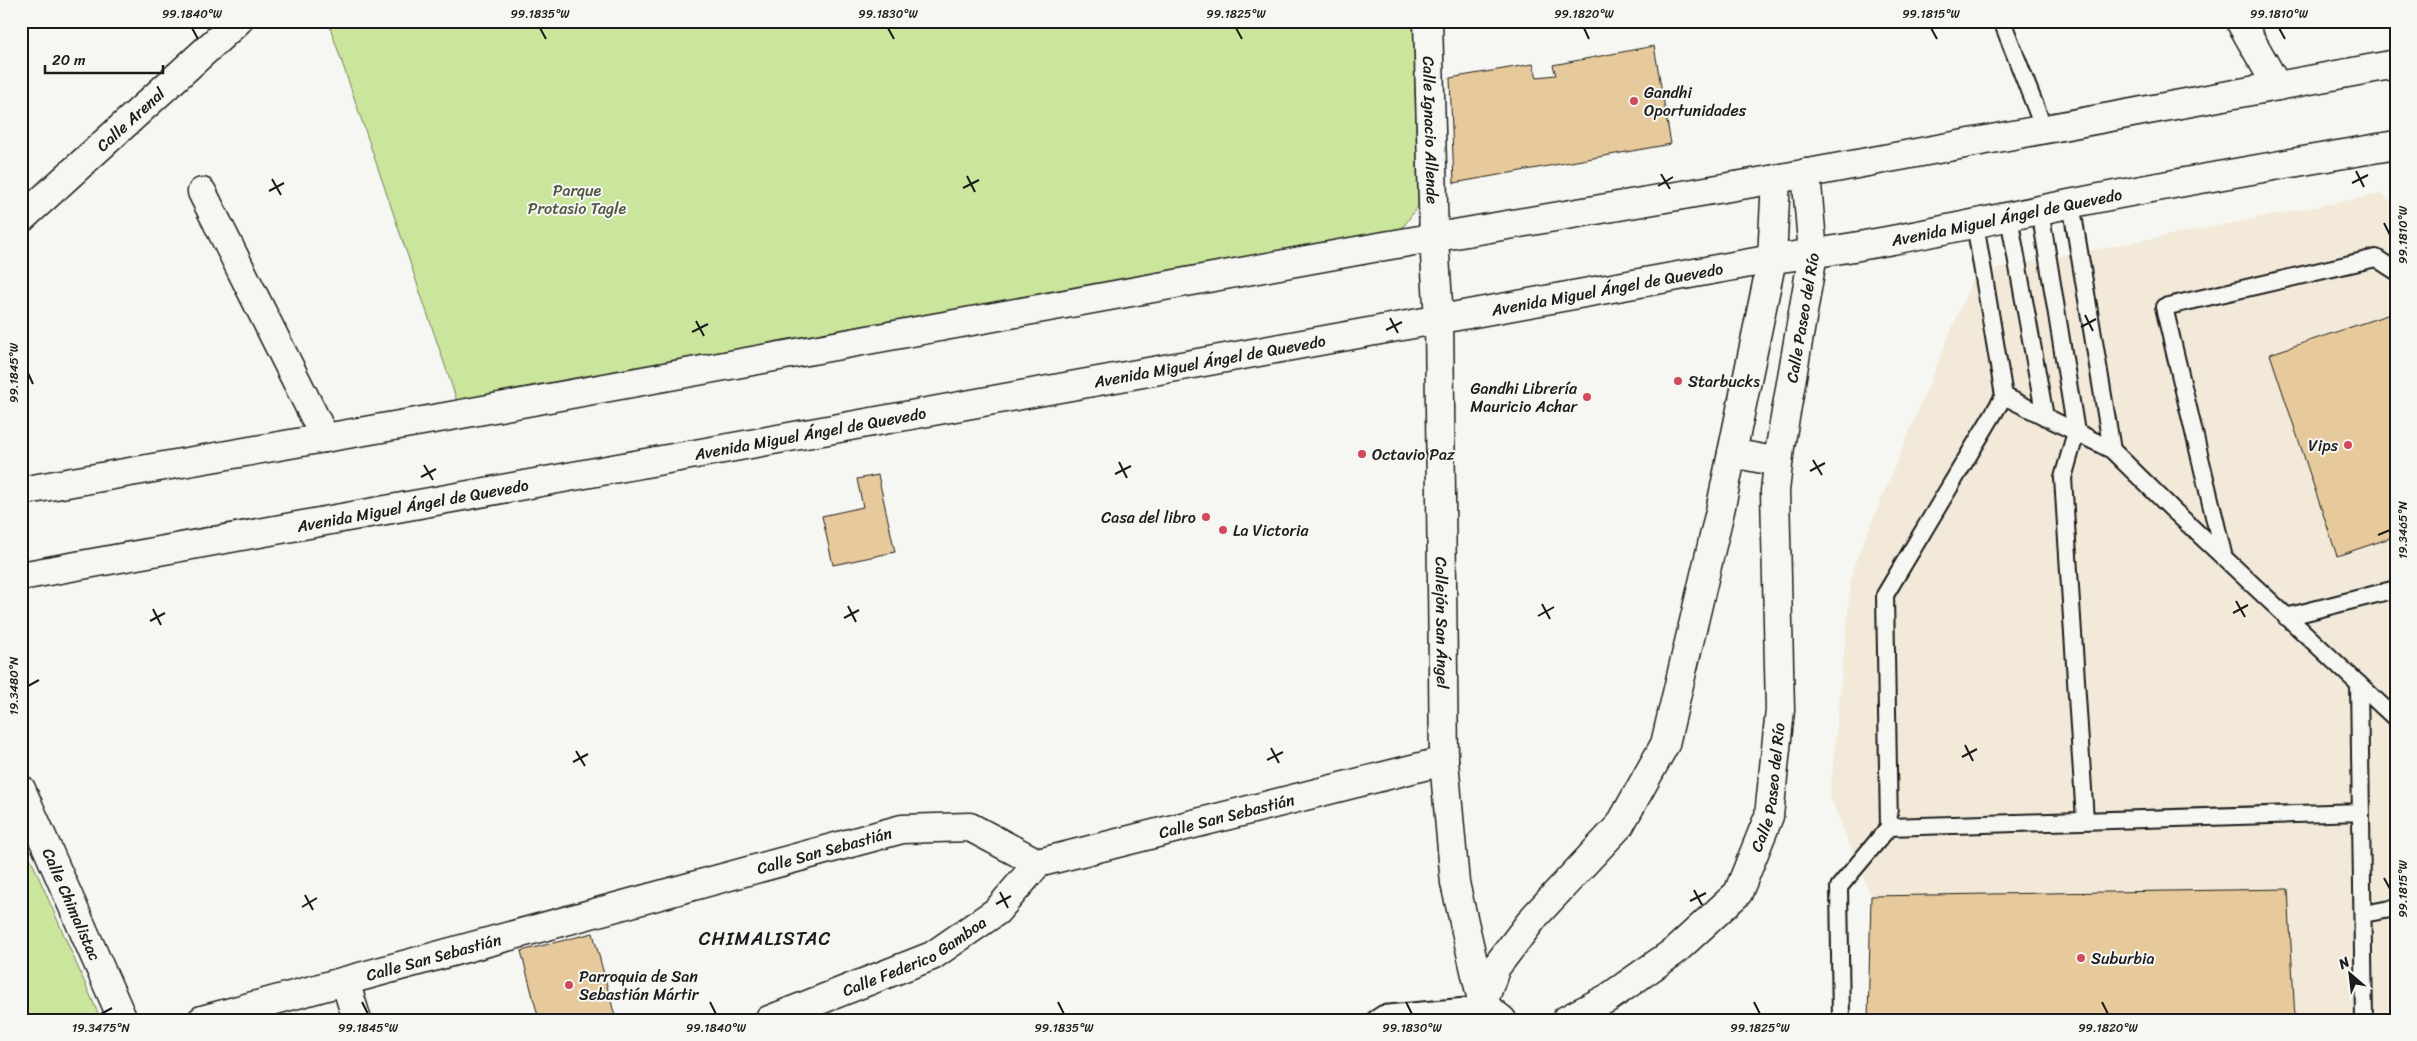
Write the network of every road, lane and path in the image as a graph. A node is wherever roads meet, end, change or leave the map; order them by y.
1 (238, 21) edge
2 (1428, 21) edge
3 (2002, 21) edge
4 (2240, 21) edge
5 (2396, 64) edge
6 (2277, 86) junction
7 (2044, 129) junction
8 (2396, 145) edge
9 (1806, 173) junction
10 (1776, 179) junction
11 (202, 192) dead end
12 (2071, 203) junction
13 (2040, 210) junction
14 (2008, 217) junction
15 (21, 219) edge
16 (1976, 224) junction
17 (1434, 239) junction
18 (1813, 254) junction
19 (1772, 259) junction
20 (2396, 271) edge
21 (1439, 320) junction
22 (2004, 396) junction
23 (2045, 417) junction
24 (2076, 432) junction
25 (325, 438) junction
26 (2112, 450) junction
27 (1732, 453) junction
28 (1778, 462) junction
29 (21, 491) edge
30 (2224, 558) junction
31 (21, 576) edge
32 (2396, 589) edge
33 (2286, 617) junction
34 (2359, 684) junction
35 (2396, 720) edge
36 (1444, 761) junction
37 (21, 789) edge
38 (2361, 812) junction
39 (2085, 820) junction
40 (1889, 827) junction
41 (1038, 863) junction
42 (2396, 908) edge
43 (2363, 914) junction
44 (345, 981) junction
45 (1488, 1015) edge
46 (123, 1020) edge
47 (202, 1020) edge
48 (356, 1020) edge
49 (768, 1020) edge
50 (1374, 1020) edge
51 (1566, 1020) edge
52 (1841, 1020) edge
53 (2364, 1020) edge

1 - 15 street, Calle Arenal
2 - 17 street, Calle Ignacio Allende
3 - 7 lane
4 - 6 street
5 - 6 street
6 - 7 street
7 - 9 street
8 - 12 street, Avenida Miguel Ángel de Quevedo
9 - 10 street
9 - 18 street, Calle Paseo del Río
10 - 17 street
10 - 19 street
11 - 25 street
12 - 13 street, Avenida Miguel Ángel de Quevedo
12 - 26 lane
13 - 14 street, Avenida Miguel Ángel de Quevedo
13 - 24 lane
14 - 16 street, Avenida Miguel Ángel de Quevedo
14 - 23 lane
16 - 18 street, Avenida Miguel Ángel de Quevedo
16 - 22 lane
17 - 21 street, Callejón San Ángel
17 - 25 street
18 - 19 street, Avenida Miguel Ángel de Quevedo
18 - 28 street, Calle Paseo del Río
19 - 21 street, Avenida Miguel Ángel de Quevedo
19 - 27 street
20 - 30 lane
21 - 31 street, Avenida Miguel Ángel de Quevedo
21 - 36 street, Callejón San Ángel
22 - 23 lane
22 - 40 lane
23 - 24 lane
24 - 26 lane
24 - 39 lane
25 - 29 street
26 - 30 lane
27 - 28 street
27 - 45 street
28 - 51 street, Calle Paseo del Río
30 - 33 lane
32 - 33 lane
33 - 34 lane
34 - 35 lane
34 - 38 lane
36 - 41 street, Calle San Sebastián
36 - 45 street, Callejón San Ángel
37 - 46 street, Calle Chimalistac
38 - 39 lane
38 - 43 lane
39 - 40 lane
40 - 52 lane
41 - 44 street, Calle San Sebastián
41 - 49 street, Calle Federico Gamboa
42 - 43 lane
43 - 53 lane
44 - 47 street, Calle San Sebastián
44 - 48 street
45 - 50 lane

